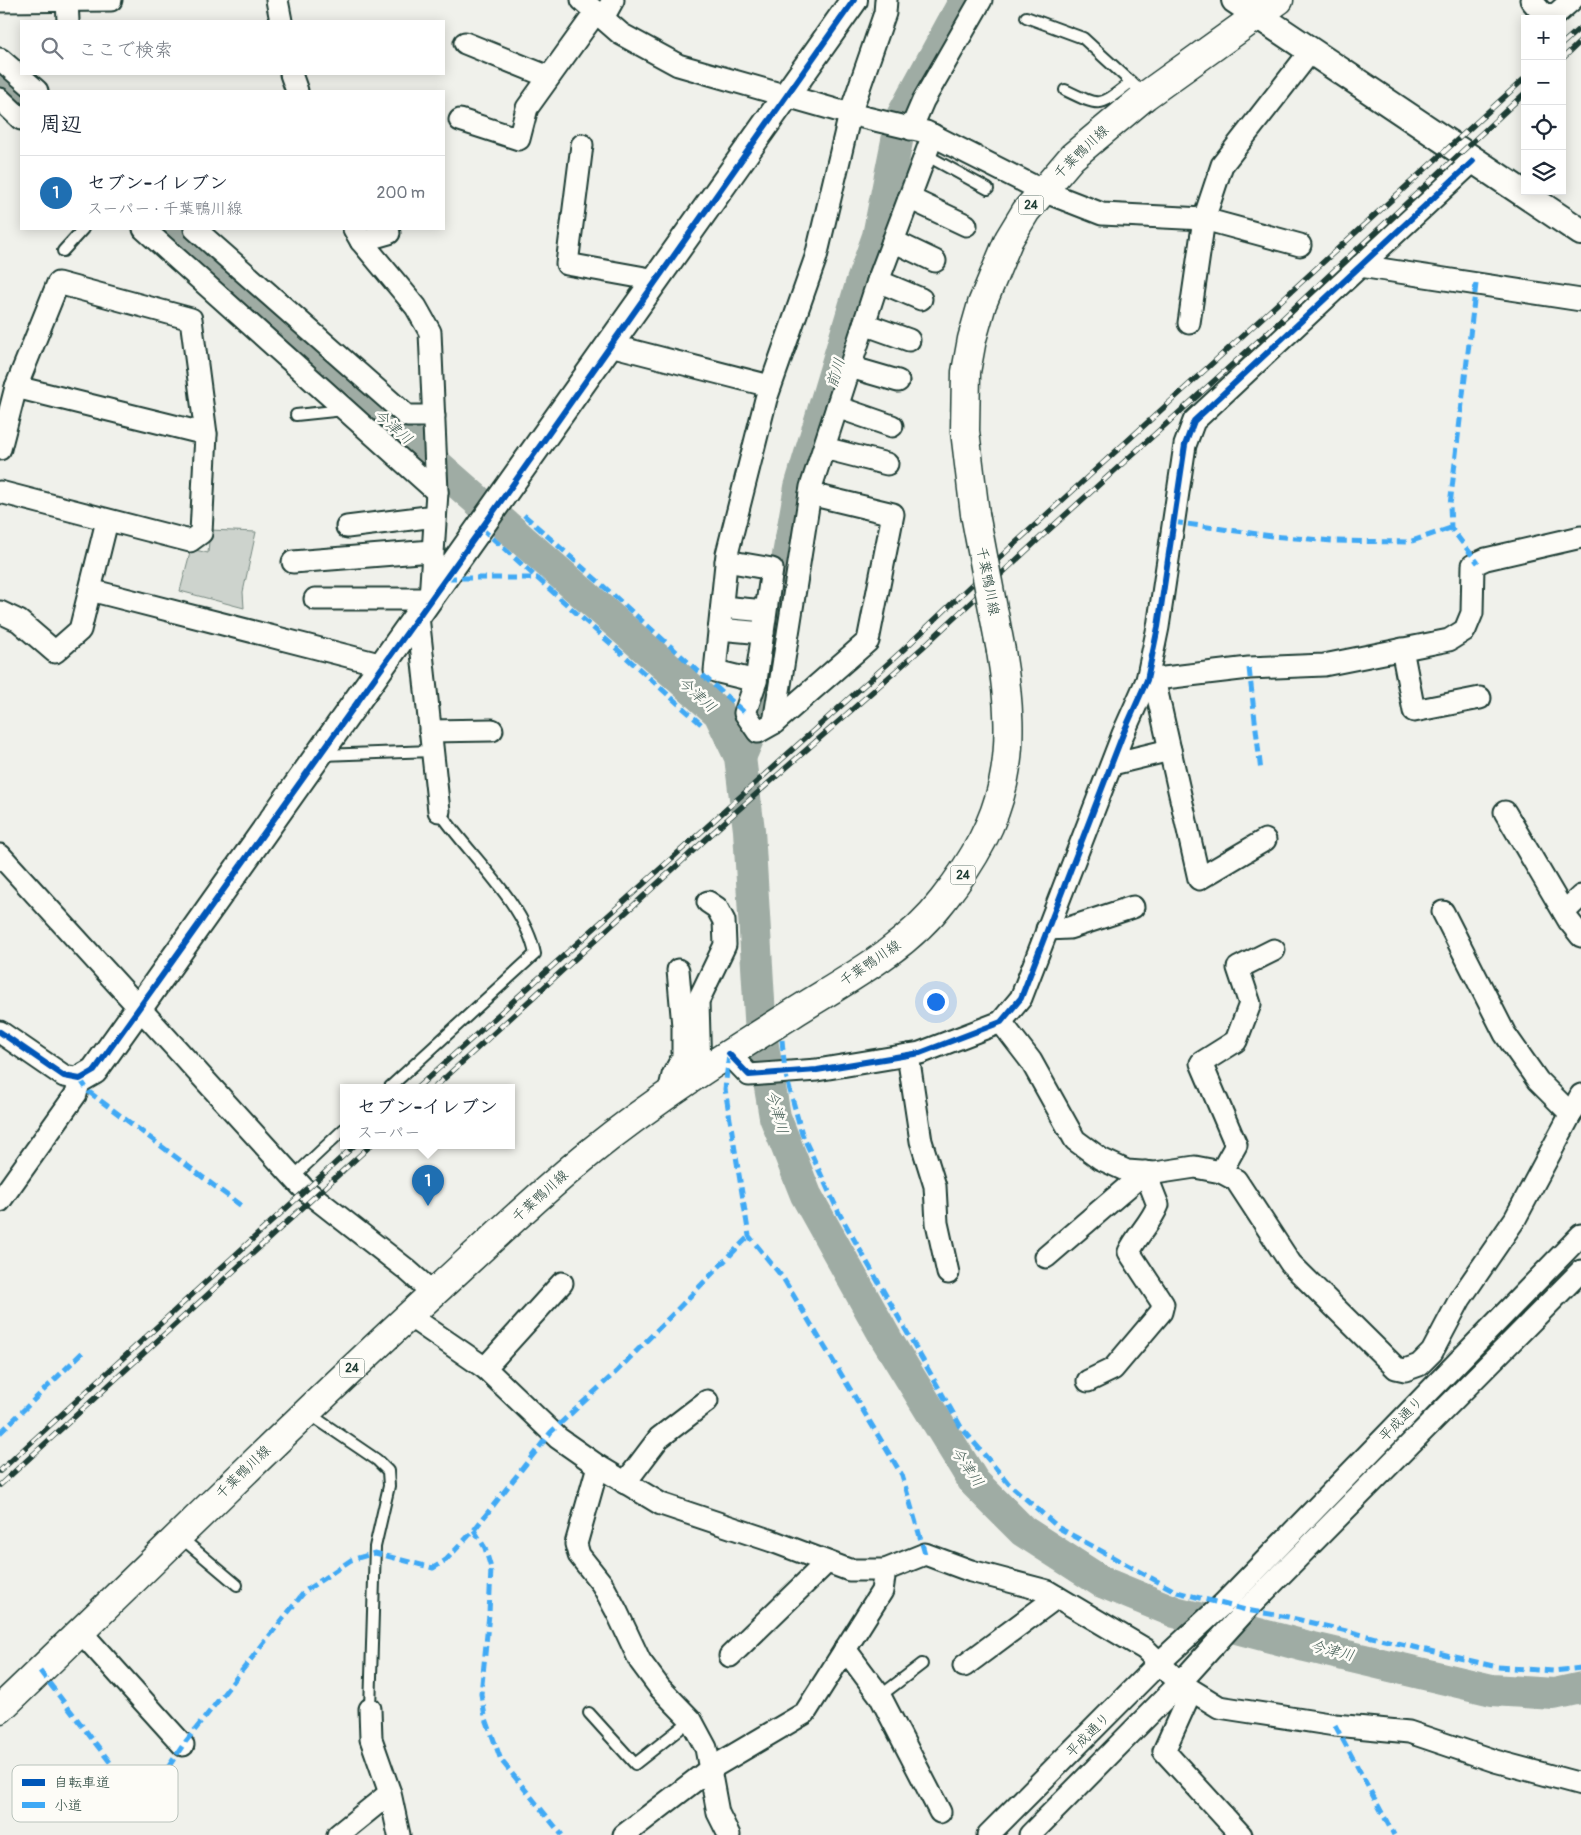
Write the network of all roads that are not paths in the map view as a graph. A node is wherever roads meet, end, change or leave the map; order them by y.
1 (67, 0) edge
2 (111, 0) edge
3 (277, 0) edge
4 (614, 0) edge
5 (854, 0) edge
6 (886, 0) edge
7 (981, 0) edge
8 (1234, 0) edge
9 (1279, 0) edge
10 (1530, 0) edge
11 (1572, 0) edge
12 (1, 1) edge
13 (594, 10) edge
14 (1258, 16) junction
15 (1026, 17) dead end
16 (68, 20) edge
17 (281, 20) edge
18 (465, 43) dead end
19 (1310, 52) junction
20 (0, 59) edge
21 (291, 75) edge
22 (549, 77) junction
23 (1138, 89) junction
24 (36, 90) edge
25 (296, 90) edge
26 (1065, 90) dead end
27 (786, 95) junction
28 (0, 99) edge
29 (850, 114) junction
30 (20, 117) edge
31 (460, 120) dead end
32 (911, 129) junction
33 (582, 145) dead end
34 (929, 145) junction
35 (1473, 161) junction
36 (988, 189) dead end
37 (1043, 191) junction
38 (909, 198) junction
39 (1204, 219) junction
40 (966, 226) dead end
41 (82, 230) edge
42 (145, 230) edge
43 (195, 230) edge
44 (389, 232) dead end
45 (1581, 232) edge
46 (358, 235) edge
47 (893, 241) junction
48 (1300, 245) dead end
49 (63, 251) dead end
50 (935, 261) dead end
51 (1360, 266) junction
52 (656, 280) junction
53 (878, 281) junction
54 (921, 299) dead end
55 (1581, 300) edge
56 (864, 324) junction
57 (1189, 324) dead end
58 (909, 340) dead end
59 (610, 345) junction
60 (850, 367) junction
61 (898, 381) dead end
62 (770, 386) junction
63 (16, 387) junction
64 (837, 407) junction
65 (345, 410) junction
66 (296, 415) dead end
67 (434, 416) junction
68 (892, 426) dead end
69 (206, 434) junction
70 (824, 448) junction
71 (0, 450) edge
72 (887, 464) dead end
73 (0, 492) edge
74 (437, 492) junction
75 (810, 494) junction
76 (435, 516) junction
77 (107, 521) junction
78 (347, 527) dead end
79 (1581, 537) edge
80 (432, 551) junction
81 (726, 561) junction
82 (293, 562) dead end
83 (90, 590) junction
84 (315, 599) dead end
85 (722, 607) junction
86 (424, 608) junction
87 (765, 611) junction
88 (0, 612) edge
89 (719, 629) junction
90 (763, 633) junction
91 (1402, 649) junction
92 (383, 665) junction
93 (1151, 680) junction
94 (756, 681) junction
95 (1480, 698) dead end
96 (774, 723) junction
97 (492, 730) dead end
98 (431, 741) junction
99 (1170, 750) junction
100 (319, 756) junction
101 (1112, 764) junction
102 (439, 811) joint
103 (1505, 812) dead end
104 (1265, 840) dead end
105 (0, 855) edge
106 (1581, 896) edge
107 (708, 902) dead end
108 (1133, 906) dead end
109 (1443, 912) dead end
110 (1564, 912) junction
111 (1047, 929) junction
112 (1581, 936) edge
113 (1274, 950) dead end
114 (678, 970) dead end
115 (139, 1008) junction
116 (1001, 1022) junction
117 (2, 1038) edge
118 (729, 1054) junction
119 (908, 1055) junction
120 (700, 1071) junction
121 (80, 1079) junction
122 (393, 1084) edge
123 (669, 1092) junction
124 (1581, 1095) edge
125 (1571, 1114) junction
126 (340, 1134) edge
127 (1145, 1172) junction
128 (1221, 1172) junction
129 (293, 1176) junction
130 (0, 1200) edge
131 (1581, 1235) edge
132 (1046, 1257) dead end
133 (1581, 1271) edge
134 (948, 1273) dead end
135 (562, 1283) dead end
136 (433, 1293) junction
137 (408, 1315) junction
138 (1415, 1366) junction
139 (485, 1368) junction
140 (1088, 1381) dead end
141 (1434, 1385) junction
142 (707, 1401) dead end
143 (1452, 1403) junction
144 (306, 1411) junction
145 (598, 1466) junction
146 (624, 1484) junction
147 (179, 1535) junction
148 (827, 1562) junction
149 (885, 1570) junction
150 (237, 1585) dead end
151 (1057, 1597) junction
152 (80, 1631) junction
153 (845, 1650) junction
154 (730, 1656) dead end
155 (1159, 1663) junction
156 (922, 1664) dead end
157 (964, 1666) dead end
158 (1186, 1687) junction
159 (880, 1696) junction
160 (0, 1709) edge
161 (370, 1709) joint
162 (589, 1713) dead end
163 (691, 1720) junction
164 (1139, 1724) junction
165 (183, 1745) dead end
166 (1164, 1751) junction
167 (710, 1769) junction
168 (1581, 1784) edge
169 (390, 1794) junction
170 (940, 1812) dead end
171 (338, 1835) edge
172 (399, 1835) edge
173 (624, 1835) edge
174 (729, 1835) edge
175 (988, 1835) edge
176 (1030, 1835) edge
177 (1241, 1835) edge

1 - 2 street
1 - 12 street
1 - 16 street
3 - 17 street
4 - 13 street
5 - 27 street
6 - 29 street
7 - 32 street
8 - 14 street
9 - 14 main road, 千葉鴨川線 / 24
10 - 11 street
13 - 22 street
13 - 27 street
14 - 19 street
14 - 23 main road, 千葉鴨川線 / 24
15 - 23 lane
18 - 22 street
19 - 35 street
19 - 39 street
20 - 24 street
21 - 25 street
22 - 31 street
23 - 26 lane
23 - 37 main road, 千葉鴨川線 / 24
27 - 29 street
27 - 52 street
28 - 30 street
29 - 32 street
29 - 62 street
32 - 34 street
33 - 52 street
34 - 36 lane
34 - 37 street
34 - 38 street
35 - 45 street
35 - 51 street
37 - 39 street
37 - 118 main road, 千葉鴨川線 / 24, bridge
38 - 40 street
38 - 47 street
39 - 48 street
39 - 57 street
41 - 49 lane
42 - 65 street
43 - 67 street
44 - 46 street
46 - 67 street
47 - 50 street
47 - 53 street
51 - 55 street
51 - 93 street
52 - 59 street
53 - 54 street
53 - 56 street
56 - 58 street
56 - 60 street
59 - 62 street
59 - 86 street
60 - 61 street
60 - 64 street
62 - 81 street
63 - 69 street
63 - 69 street
63 - 71 street
64 - 68 street
64 - 70 street
65 - 66 lane
65 - 74 street
67 - 74 street
69 - 77 street
70 - 72 street
70 - 75 street
73 - 77 street
74 - 76 street
75 - 96 street
75 - 96 street
76 - 78 street
76 - 80 street
77 - 83 street
79 - 91 street
80 - 82 street
80 - 86 street
81 - 85 street
81 - 87 street
83 - 88 street
83 - 92 street
84 - 86 street
85 - 87 street
85 - 89 street
86 - 92 street
86 - 98 street
87 - 90 street
89 - 90 street
89 - 94 street
90 - 94 street
91 - 93 street
91 - 95 street
92 - 100 street
93 - 99 street
93 - 101 street
94 - 96 street
97 - 98 street
98 - 100 lane
98 - 102 street
99 - 101 street
99 - 104 street
100 - 115 street
101 - 111 street
102 - 122 lane
103 - 110 street
105 - 115 street
106 - 110 street
107 - 120 street
108 - 111 street
109 - 125 street
110 - 112 street
111 - 116 street
113 - 128 street
114 - 123 street
115 - 121 street
115 - 129 street
116 - 119 street
116 - 127 street
117 - 121 street
118 - 119 street
118 - 120 main road, 千葉鴨川線 / 24
119 - 134 street
120 - 123 main road, 千葉鴨川線 / 24
121 - 130 street
123 - 136 main road, 千葉鴨川線 / 24
124 - 125 street
125 - 138 street
126 - 129 lane
127 - 128 street
127 - 132 street
127 - 140 street
128 - 138 street
129 - 136 street
131 - 141 street, 平成通り
133 - 143 street, 平成通り
135 - 139 street
136 - 137 main road, 千葉鴨川線 / 24
137 - 139 street
137 - 144 main road, 千葉鴨川線 / 24
138 - 141 street
139 - 145 street
141 - 143 street
141 - 155 street, 平成通り
142 - 146 street
143 - 158 street, 平成通り
144 - 147 main road, 千葉鴨川線 / 24
144 - 161 lane
145 - 146 street
145 - 163 street
146 - 148 street
147 - 150 lane
147 - 152 main road, 千葉鴨川線 / 24
148 - 149 street
148 - 154 street
149 - 151 street
149 - 153 street
151 - 155 street
151 - 157 street
152 - 160 main road, 千葉鴨川線 / 24
152 - 165 street
153 - 159 street
153 - 167 street
155 - 158 street
155 - 175 street, 平成通り
156 - 159 lane
158 - 164 street, 平成通り
158 - 166 street
158 - 168 street
159 - 170 street
161 - 169 street
162 - 163 lane
163 - 167 street
164 - 166 street
164 - 176 street, 平成通り
166 - 177 street
167 - 173 street
167 - 174 street
169 - 171 street
169 - 172 street

